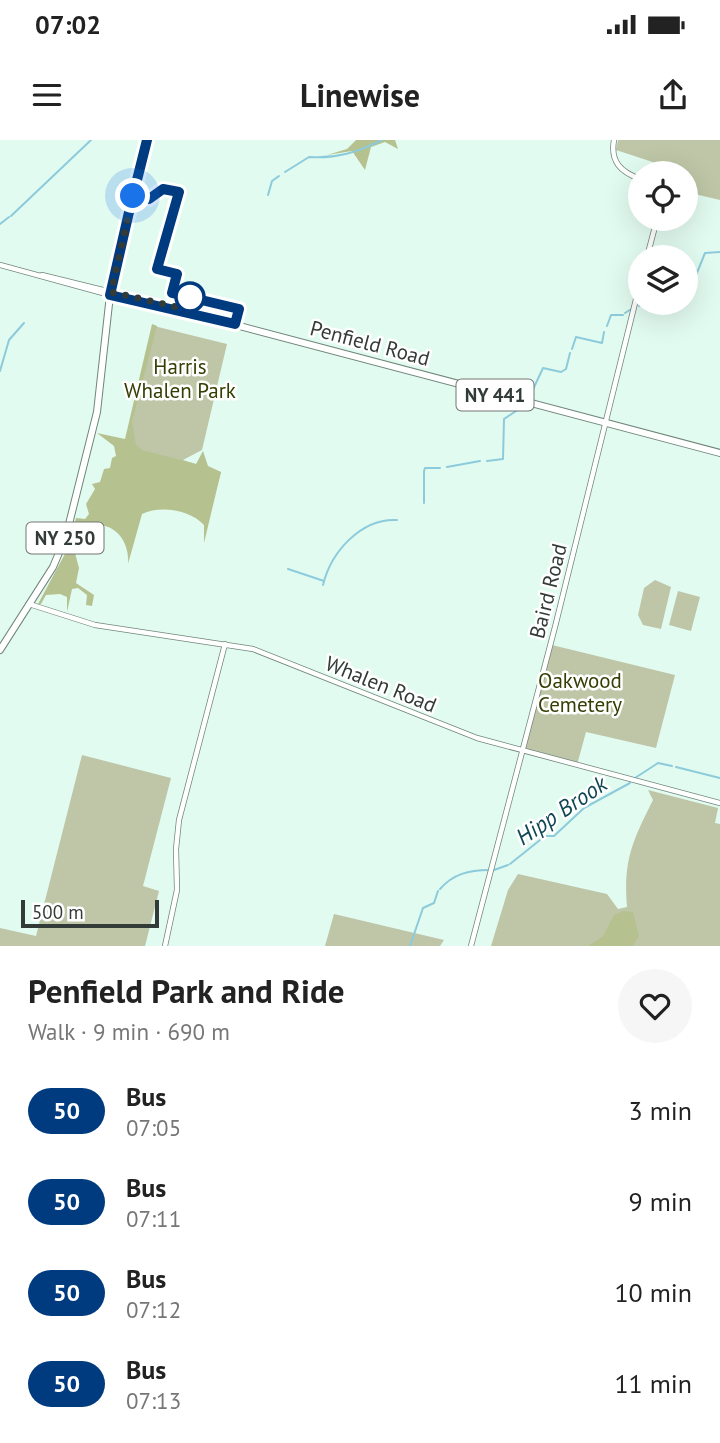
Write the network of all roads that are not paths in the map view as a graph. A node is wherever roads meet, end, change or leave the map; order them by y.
1 (148, 140) edge
2 (614, 140) edge
3 (628, 174) edge
4 (0, 265) edge
5 (111, 293) junction
6 (633, 315) edge
7 (607, 424) junction
8 (720, 453) edge
9 (29, 604) junction
10 (225, 644) junction
11 (0, 650) edge
12 (523, 752) junction
13 (720, 803) edge
14 (165, 946) edge
15 (471, 946) edge

1 - 5 main road, NY 250
2 - 3 street
4 - 5 street, Penfield Road / NY 441
5 - 7 main road, Penfield Road / NY 441
5 - 9 main road, NY 250
6 - 7 street, Baird Road
7 - 8 main road, Penfield Road / NY 441
7 - 12 street, Baird Road
9 - 10 street, Whalen Road
9 - 11 main road, NY 250
10 - 12 street, Whalen Road
10 - 14 street
12 - 13 street, Whalen Road
12 - 15 street, Baird Road

